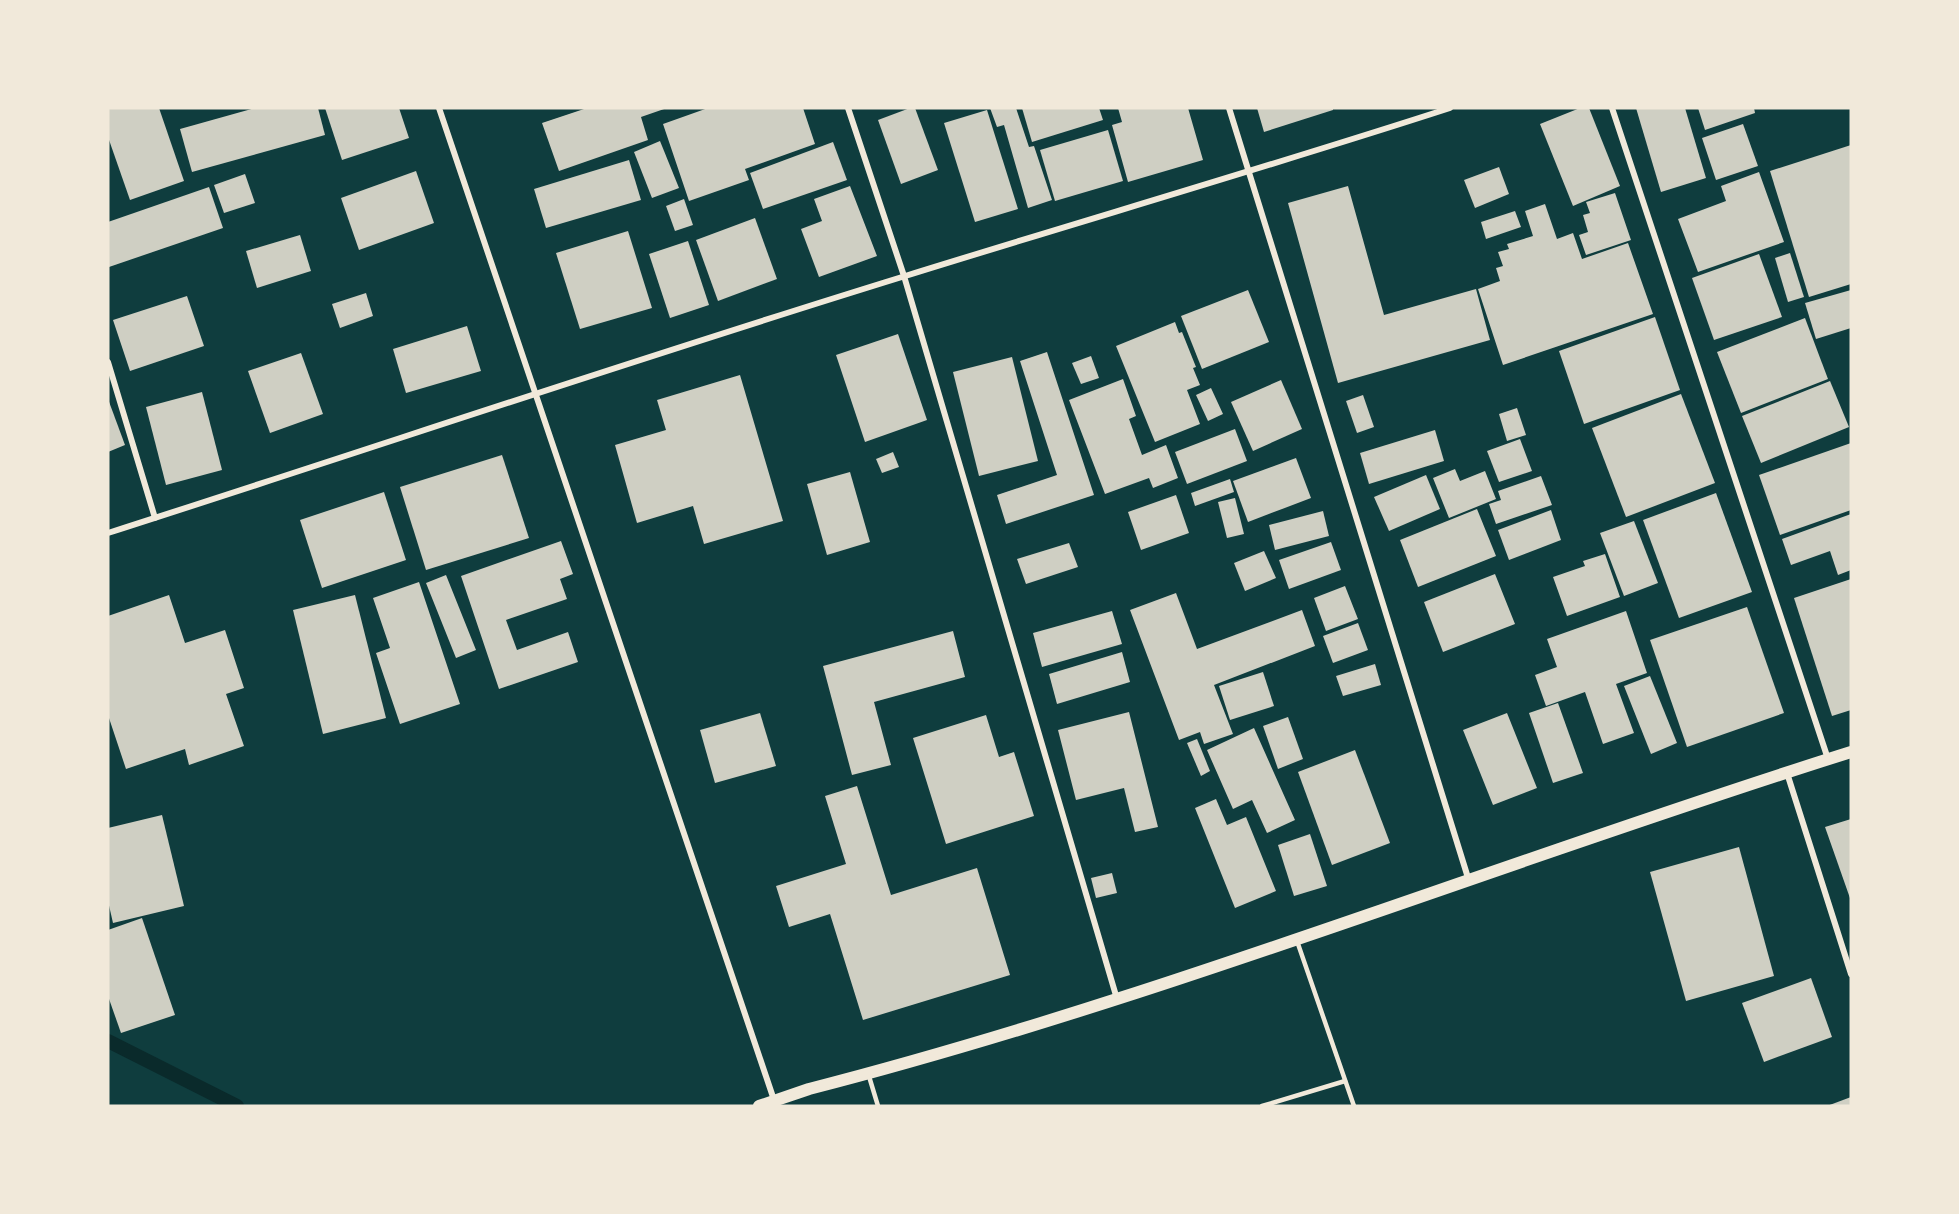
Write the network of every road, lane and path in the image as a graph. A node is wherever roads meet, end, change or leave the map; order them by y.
1 (439, 108) edge
2 (848, 108) edge
3 (1229, 108) edge
4 (1449, 108) edge
5 (1612, 108) edge
6 (1250, 173) junction
7 (904, 276) junction
8 (108, 362) edge
9 (533, 394) junction
10 (155, 518) junction
11 (108, 533) edge
12 (1851, 752) edge
13 (1828, 759) junction
14 (1787, 773) junction
15 (1469, 881) junction
16 (1296, 939) junction
17 (1851, 974) edge
18 (1117, 1000) junction
19 (868, 1073) junction
20 (1345, 1081) junction
21 (774, 1100) junction
22 (761, 1106) edge
23 (878, 1106) edge
24 (1262, 1106) edge
25 (1354, 1106) edge

1 - 9 street
2 - 7 street
3 - 6 street
4 - 6 street
5 - 13 street
6 - 7 street
6 - 15 street
7 - 9 street
7 - 18 street
8 - 10 street
9 - 10 street
9 - 21 street
10 - 11 street
12 - 13 main road
13 - 14 main road
14 - 15 main road
14 - 17 street
15 - 16 main road
16 - 18 main road
16 - 20 lane
18 - 19 main road
19 - 21 main road
19 - 23 lane
20 - 24 lane
20 - 25 lane
21 - 22 main road

